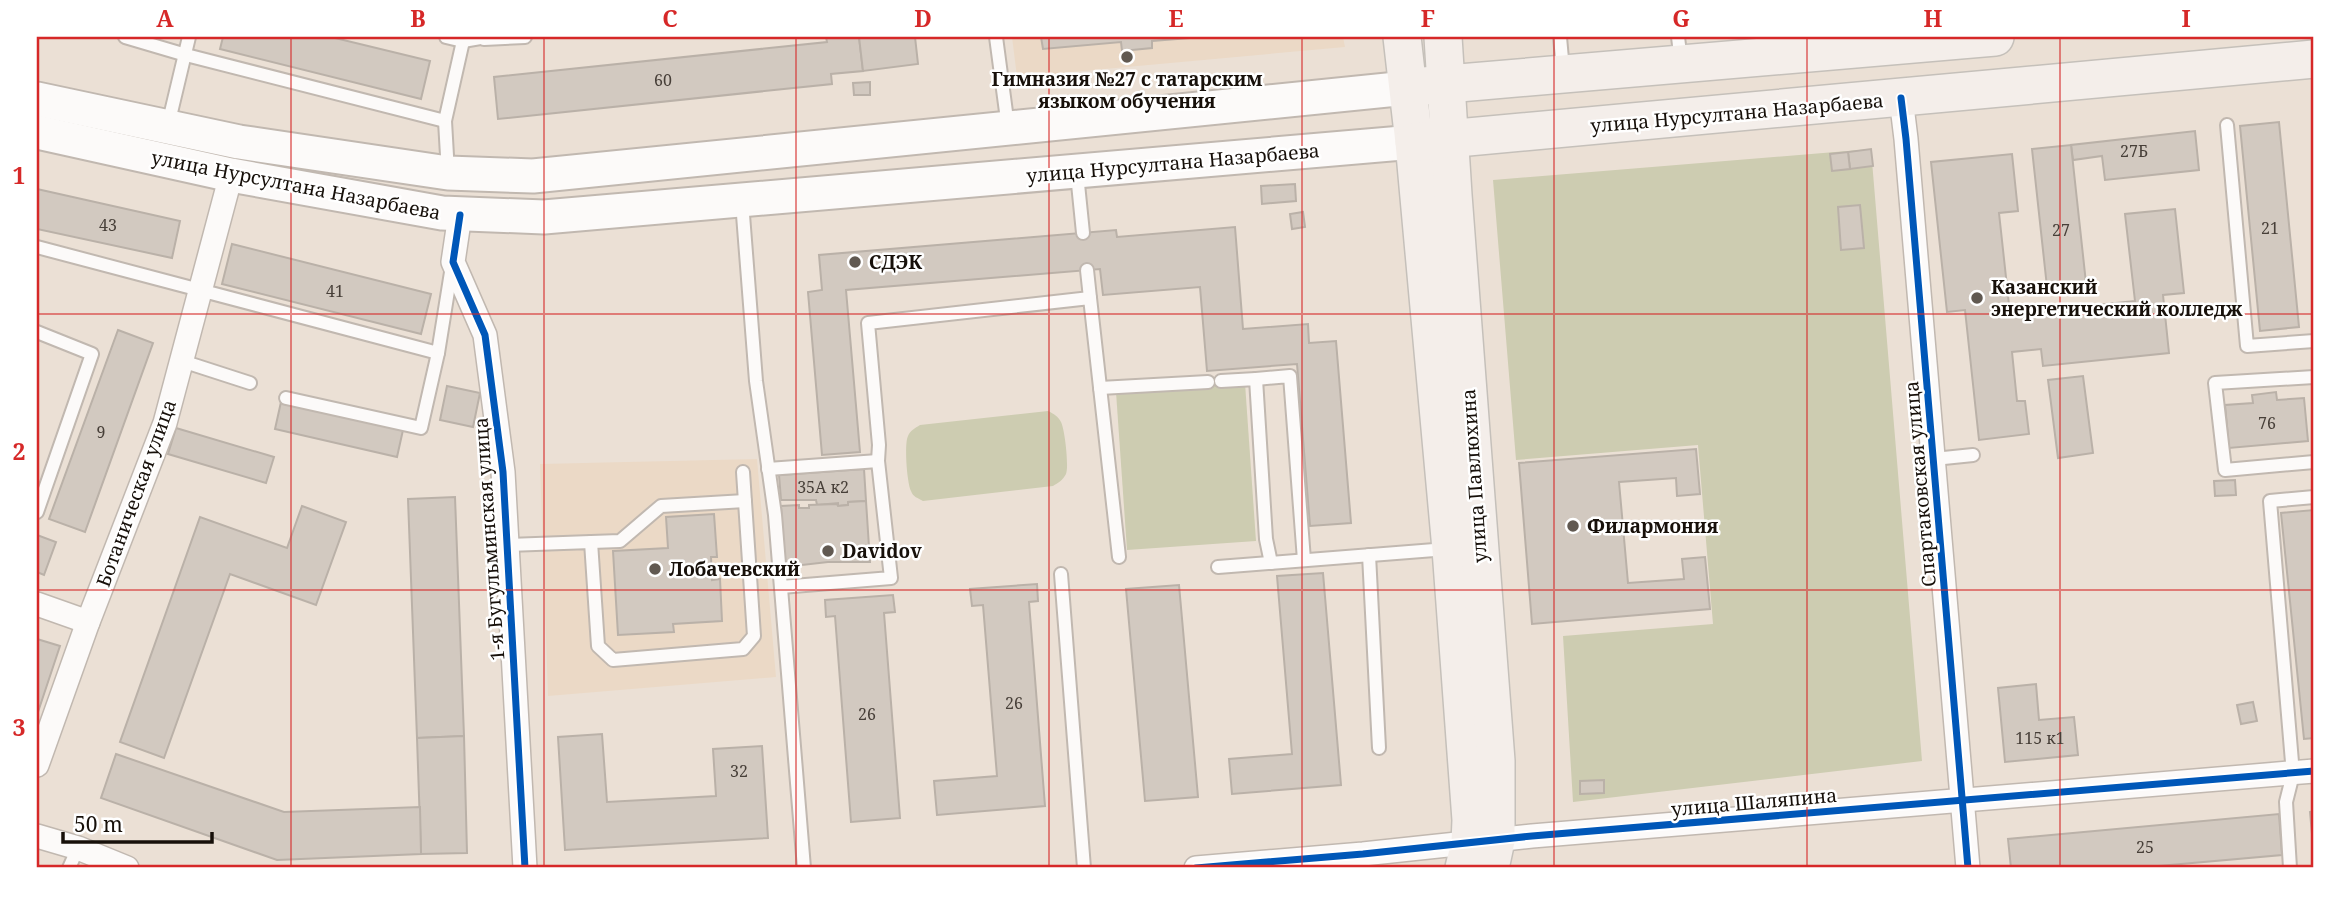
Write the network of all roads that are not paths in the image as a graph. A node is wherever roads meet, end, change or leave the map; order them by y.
1 (125, 37) edge
2 (189, 37) edge
3 (446, 37) edge
4 (525, 37) edge
5 (996, 37) edge
6 (1402, 37) edge
7 (1443, 37) edge
8 (1560, 37) edge
9 (1995, 37) edge
10 (485, 38) edge
11 (463, 41) junction
12 (1891, 42) edge
13 (1680, 50) edge
14 (186, 55) junction
15 (2314, 59) edge
16 (1563, 74) junction
17 (1448, 83) junction
18 (1407, 88) junction
19 (1901, 98) junction
20 (37, 99) edge
21 (445, 121) junction
22 (2227, 125) dead end
23 (167, 127) junction
24 (1008, 130) junction
25 (37, 132) edge
26 (1451, 138) junction
27 (1414, 142) junction
28 (1077, 171) junction
29 (448, 173) junction
30 (231, 175) junction
31 (742, 200) junction
32 (460, 215) junction
33 (1083, 233) dead end
34 (37, 247) edge
35 (453, 262) junction
36 (1087, 271) dead end
37 (201, 291) junction
38 (1090, 298) junction
39 (37, 332) edge
40 (2314, 341) edge
41 (438, 354) junction
42 (182, 361) junction
43 (2314, 377) edge
44 (1256, 379) junction
45 (250, 383) dead end
46 (1100, 388) junction
47 (286, 398) dead end
48 (1973, 455) dead end
49 (1934, 459) junction
50 (878, 461) junction
51 (2314, 462) edge
52 (768, 469) junction
53 (743, 472) dead end
54 (2314, 496) edge
55 (745, 501) junction
56 (37, 512) edge
57 (590, 542) junction
58 (508, 545) junction
59 (1451, 549) junction
60 (1369, 555) junction
61 (1119, 557) dead end
62 (1304, 560) junction
63 (1271, 563) junction
64 (1217, 567) dead end
65 (1061, 573) dead end
66 (780, 587) junction
67 (37, 604) edge
68 (88, 622) junction
69 (1379, 748) dead end
70 (37, 765) edge
71 (2304, 772) edge
72 (1963, 801) junction
73 (37, 836) edge
74 (1480, 855) edge
75 (74, 858) edge
76 (1363, 861) edge
77 (127, 868) edge
78 (525, 868) edge
79 (804, 868) edge
80 (1084, 868) edge
81 (1196, 868) edge
82 (1968, 868) edge
83 (2290, 868) edge

1 - 14 lane
2 - 14 lane
3 - 11 lane
4 - 10 lane
5 - 24 lane
6 - 18 main road, улица Павлюхина
7 - 17 main road, улица Павлюхина
8 - 16 lane
9 - 12 main road, улица Нурсултана Назарбаева
10 - 11 lane
11 - 21 lane
12 - 13 main road, улица Нурсултана Назарбаева
13 - 16 main road, улица Нурсултана Назарбаева
14 - 21 lane
14 - 23 lane
15 - 19 main road, улица Нурсултана Назарбаева
16 - 17 main road, улица Нурсултана Назарбаева
17 - 18 main road, улица Нурсултана Назарбаева
17 - 26 main road, улица Павлюхина
18 - 24 main road, улица Нурсултана Назарбаева
18 - 27 main road, улица Павлюхина
19 - 26 main road, улица Нурсултана Назарбаева
19 - 49 street, Спартаковская улица
20 - 23 main road, улица Нурсултана Назарбаева
21 - 29 lane
22 - 40 lane
23 - 29 main road, улица Нурсултана Назарбаева
24 - 29 main road, улица Нурсултана Назарбаева
25 - 30 main road, улица Нурсултана Назарбаева
26 - 27 main road, улица Нурсултана Назарбаева
26 - 74 main road, улица Павлюхина
27 - 28 main road, улица Нурсултана Назарбаева
27 - 59 main road, улица Павлюхина
28 - 31 main road, улица Нурсултана Назарбаева
28 - 33 lane
30 - 32 main road, улица Нурсултана Назарбаева
30 - 37 street, Ботаническая улица
31 - 32 main road, улица Нурсултана Назарбаева
31 - 52 lane
32 - 35 street
34 - 37 lane
35 - 41 lane
35 - 58 street, 1-я Бугульминская улица
36 - 38 lane
37 - 41 lane
37 - 42 street, Ботаническая улица
38 - 46 lane
38 - 50 lane
39 - 56 lane
41 - 47 lane
42 - 45 lane
42 - 68 street, Ботаническая улица
43 - 51 lane
44 - 46 lane
44 - 62 lane
44 - 63 lane
46 - 61 lane
48 - 49 lane
49 - 72 street, Спартаковская улица
50 - 52 lane
50 - 66 lane
52 - 66 lane
53 - 55 lane
54 - 71 lane
55 - 57 lane
55 - 57 lane
57 - 58 lane
58 - 78 street, 1-я Бугульминская улица
59 - 60 lane
59 - 74 main road, улица Павлюхина
60 - 62 lane
60 - 69 lane
62 - 63 lane
63 - 64 lane
65 - 80 lane
66 - 79 lane
67 - 68 street
68 - 70 street, Ботаническая улица
71 - 72 street, улица Шаляпина
71 - 83 lane
72 - 74 street, улица Шаляпина
72 - 82 street, Спартаковская улица
73 - 75 street
74 - 76 street, улица Шаляпина
75 - 77 street
76 - 81 street, улица Шаляпина

